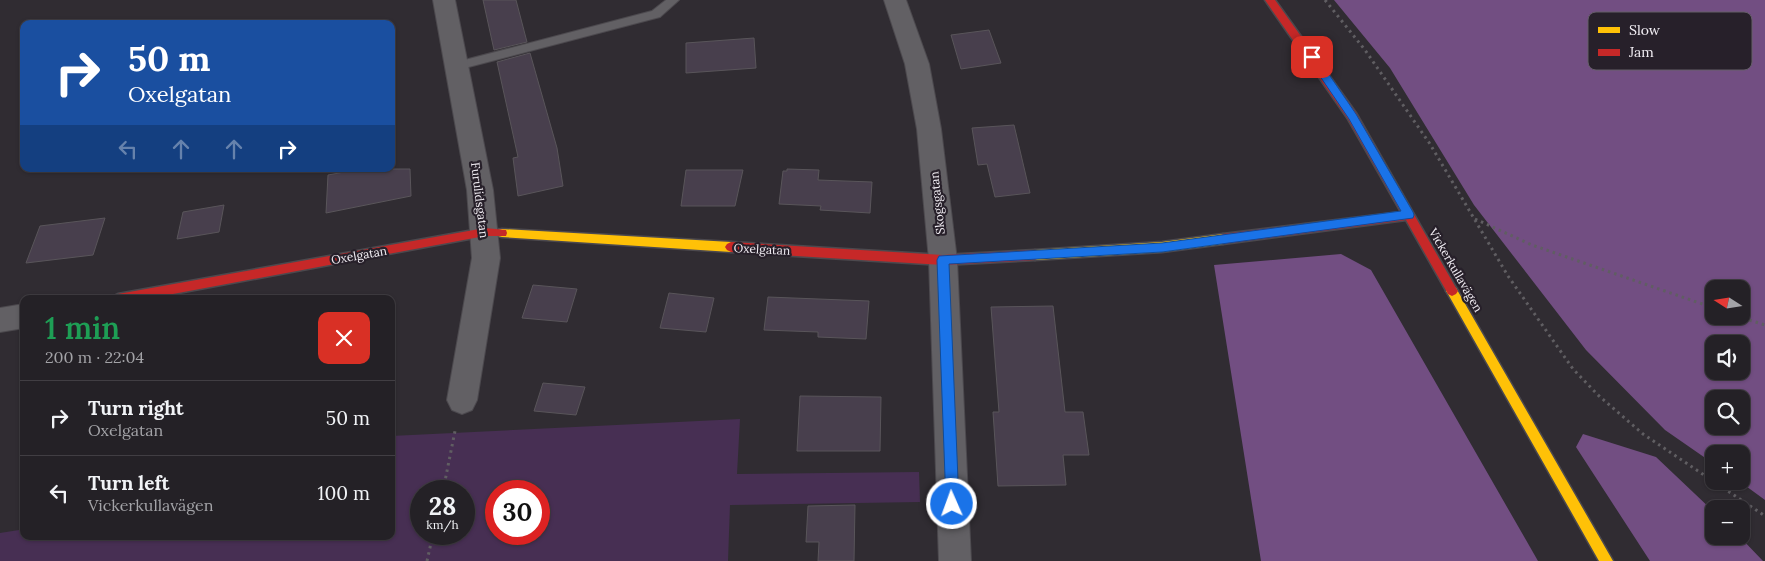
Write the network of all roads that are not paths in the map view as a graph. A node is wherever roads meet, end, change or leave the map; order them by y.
1 (444, 0) edge
2 (674, 0) edge
3 (895, 0) edge
4 (1270, 0) edge
5 (457, 66) junction
6 (1409, 215) junction
7 (485, 232) junction
8 (943, 260) junction
9 (140, 295) edge
10 (20, 317) edge
11 (0, 320) edge
12 (462, 400) road end
13 (955, 561) edge
14 (1606, 561) edge

1 - 5 street, Furulidsgatan
2 - 5 lane
3 - 8 street, Skogsgatan
4 - 6 street, Vickerkullavägen
5 - 7 street, Furulidsgatan
6 - 8 street, Oxelgatan
6 - 14 street, Vickerkullavägen
7 - 8 street, Oxelgatan
7 - 9 street, Oxelgatan
7 - 12 street, Furulidsgatan
8 - 13 street, Skogsgatan
10 - 11 street

